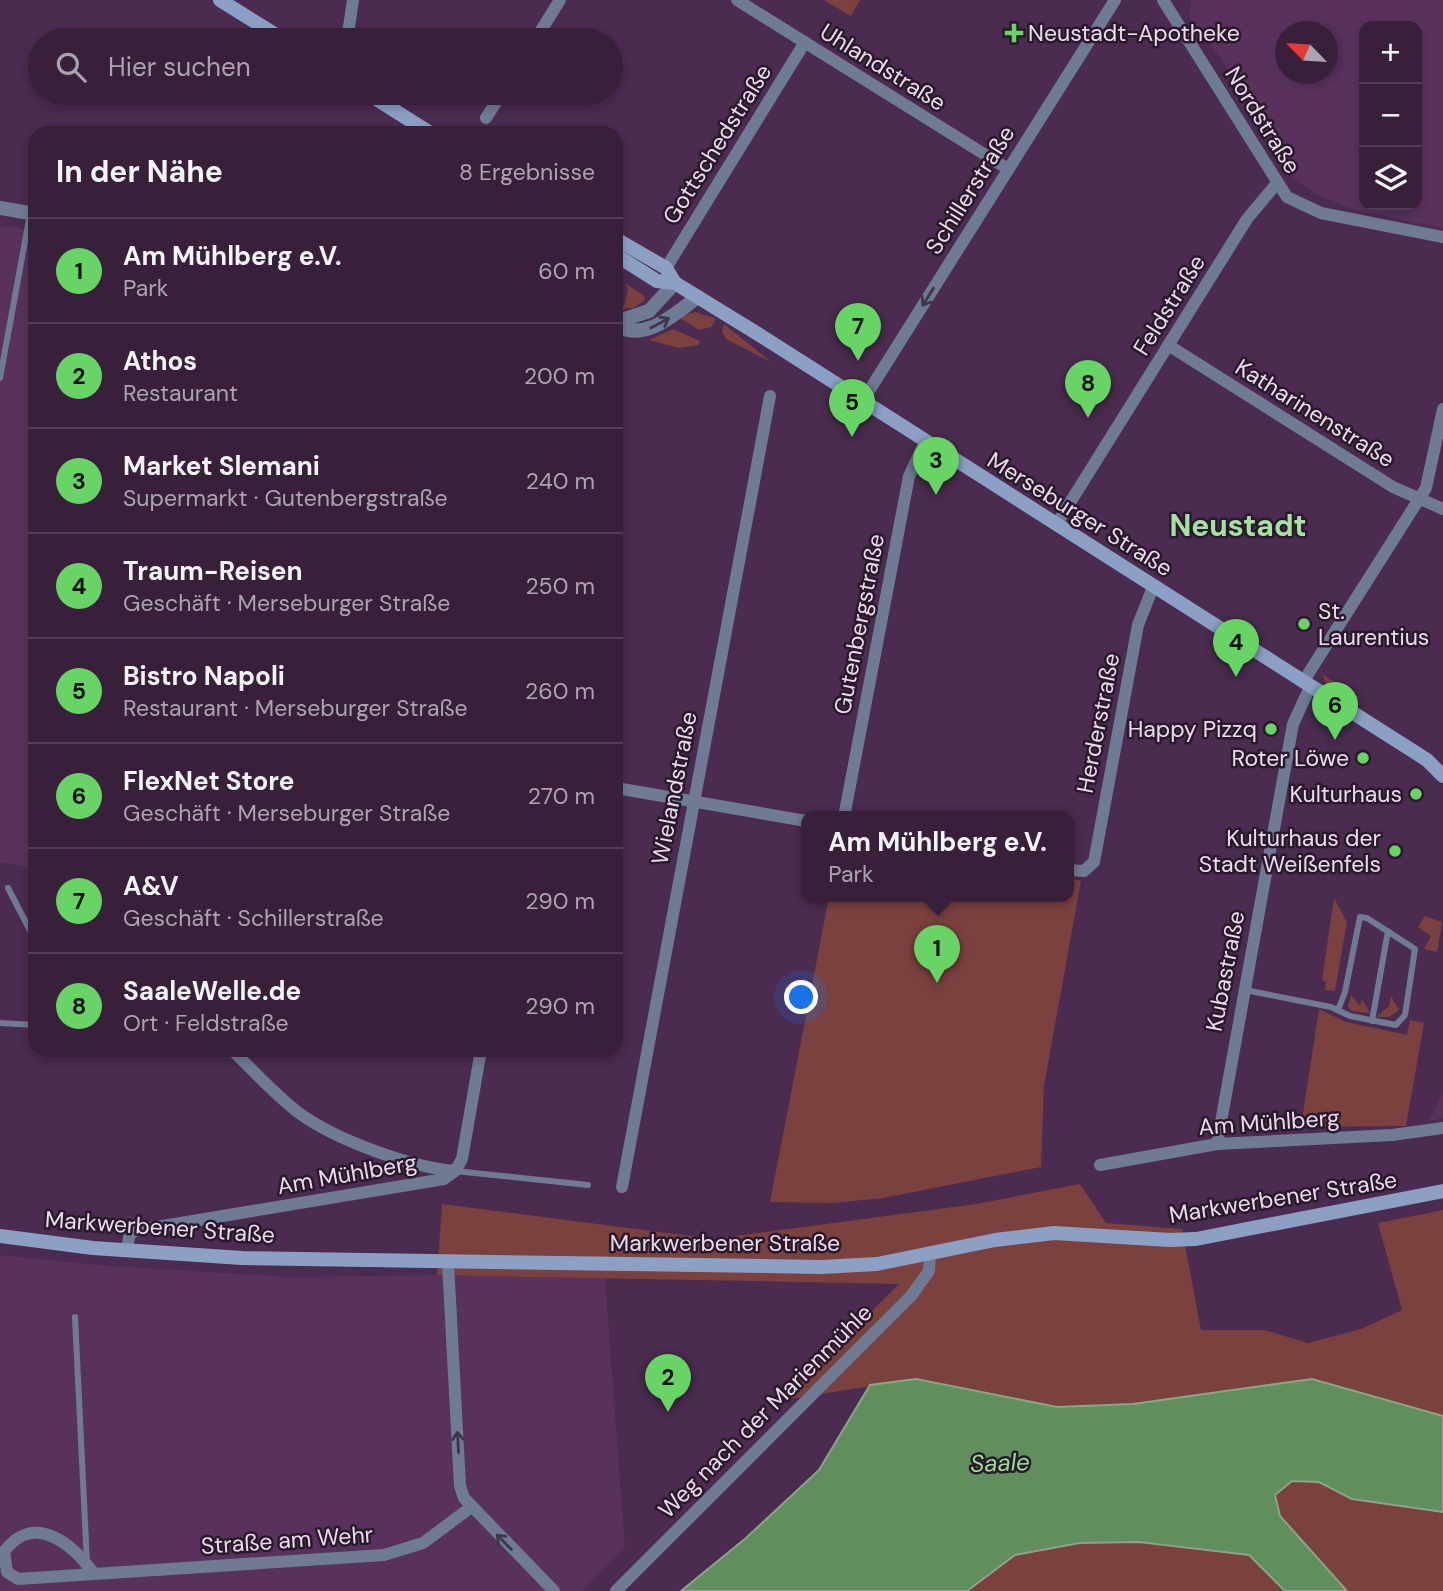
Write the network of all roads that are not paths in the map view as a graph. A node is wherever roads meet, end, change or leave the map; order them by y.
1 (220, 0) edge
2 (352, 0) edge
3 (560, 0) edge
4 (737, 0) edge
5 (1115, 0) edge
6 (1163, 0) edge
7 (265, 28) edge
8 (348, 28) edge
9 (542, 28) edge
10 (805, 42) junction
11 (386, 105) edge
12 (494, 105) edge
13 (486, 118) dead end
14 (419, 126) edge
15 (1008, 169) junction
16 (1277, 183) junction
17 (0, 208) edge
18 (28, 213) edge
19 (1443, 237) edge
20 (28, 239) edge
21 (623, 243) edge
22 (623, 259) edge
23 (666, 268) junction
24 (675, 283) junction
25 (698, 296) junction
26 (623, 321) edge
27 (623, 328) edge
28 (1168, 345) junction
29 (0, 378) edge
30 (770, 396) dead end
31 (862, 402) junction
32 (1443, 409) edge
33 (925, 442) junction
34 (1419, 500) junction
35 (1443, 509) edge
36 (1056, 525) junction
37 (1153, 587) junction
38 (1307, 684) junction
39 (1427, 760) junction
40 (1443, 763) edge
41 (1443, 776) edge
42 (623, 789) edge
43 (693, 801) junction
44 (845, 811) edge
45 (801, 820) edge
46 (1074, 870) edge
47 (8, 888) dead end
48 (28, 927) edge
49 (1388, 931) junction
50 (1243, 990) junction
51 (1338, 1010) junction
52 (1372, 1021) junction
53 (0, 1023) edge
54 (28, 1025) edge
55 (239, 1057) edge
56 (480, 1057) edge
57 (1443, 1128) edge
58 (1217, 1144) junction
59 (1100, 1165) dead end
60 (456, 1171) junction
61 (588, 1185) dead end
62 (622, 1187) dead end
63 (1443, 1191) edge
64 (0, 1236) edge
65 (127, 1251) junction
66 (930, 1254) junction
67 (447, 1263) junction
68 (75, 1317) dead end
69 (470, 1508) junction
70 (90, 1569) junction
71 (554, 1591) edge
72 (616, 1591) edge

1 - 7 main road
2 - 8 street
3 - 9 street
4 - 10 street, Uhlandstraße
5 - 15 street, Schillerstraße
6 - 16 street, Nordstraße
10 - 15 street, Uhlandstraße
10 - 23 street, Gottschedstraße
11 - 14 main road
12 - 13 street
15 -> 31 street, Schillerstraße
16 - 19 street, Nordstraße
16 - 28 street, Feldstraße
17 - 18 street
20 - 29 lane
21 - 23 main road, Merseburger Straße
22 - 24 main road, Merseburger Straße
23 - 24 main road, Merseburger Straße
24 - 25 main road, Merseburger Straße
24 - 26 street
27 -> 25 street
25 - 31 main road, Merseburger Straße
28 - 34 street, Katharinenstraße
28 - 36 street, Feldstraße
30 - 43 street, Wielandstraße
31 - 33 main road, Merseburger Straße
32 - 34 street, Kubastraße
33 - 36 main road, Merseburger Straße
33 - 44 street, Gutenbergstraße
34 - 35 street, Katharinenstraße
34 - 38 street, Kubastraße
36 - 37 main road, Merseburger Straße
37 - 38 main road, Merseburger Straße
37 - 46 street, Herderstraße
38 - 39 main road, Merseburger Straße
38 - 50 street, Kubastraße
39 - 40 main road, Merseburger Straße
39 - 41 main road, Merseburger Straße
42 - 43 street
43 - 45 street
43 - 62 street, Wielandstraße
47 - 48 lane
49 - 51 lane
49 - 52 lane
49 - 52 lane
50 - 51 lane
50 - 58 street, Kubastraße
51 - 52 lane
53 - 54 lane
55 - 60 street
56 - 60 street
57 - 58 street, Am Mühlberg
58 - 59 street, Am Mühlberg
60 - 61 lane, Am Mühlberg
60 - 65 street, Am Mühlberg
63 - 66 main road, Markwerbener Straße
64 - 65 main road, Markwerbener Straße
65 - 67 main road, Markwerbener Straße
66 - 67 main road, Markwerbener Straße
66 - 72 street, Weg nach der Marienmühle
69 -> 67 street
68 - 70 lane
69 - 70 street, Straße am Wehr
71 -> 69 street
70 - 70 street, Straße am Wehr

